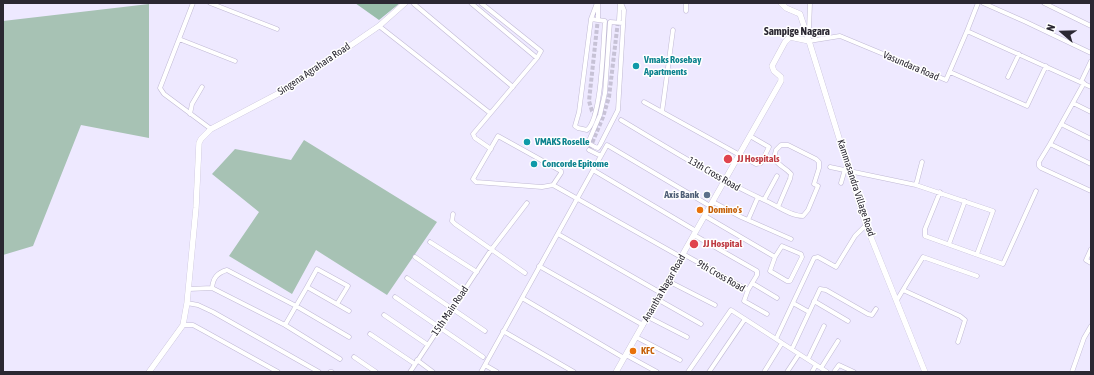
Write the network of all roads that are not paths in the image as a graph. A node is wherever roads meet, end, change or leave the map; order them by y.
1 (193, 3) edge
2 (210, 3) edge
3 (405, 3) edge
4 (470, 3) edge
5 (482, 3) edge
6 (598, 3) edge
7 (620, 3) edge
8 (686, 3) edge
9 (781, 3) edge
10 (810, 3) edge
11 (978, 3) edge
12 (983, 3) edge
13 (1044, 3) edge
14 (414, 4) dead end
15 (686, 11) dead end
16 (598, 18) tunnel mouth
17 (592, 19) junction
18 (619, 20) tunnel mouth
19 (623, 23) junction
20 (379, 26) junction
21 (1091, 26) edge
22 (277, 29) dead end
23 (673, 30) dead end
24 (967, 31) junction
25 (807, 34) junction
26 (179, 39) junction
27 (809, 41) junction
28 (1091, 53) edge
29 (1019, 54) junction
30 (538, 58) junction
31 (235, 61) dead end
32 (1091, 61) edge
33 (1046, 66) junction
34 (950, 72) junction
35 (1008, 77) dead end
36 (1082, 82) junction
37 (202, 87) dead end
38 (513, 87) junction
39 (1091, 87) edge
40 (644, 102) dead end
41 (1072, 103) junction
42 (662, 112) junction
43 (1091, 112) edge
44 (490, 113) junction
45 (190, 114) junction
46 (621, 120) dead end
47 (594, 122) junction
48 (1060, 124) junction
49 (211, 129) junction
50 (750, 136) junction
51 (1091, 139) edge
52 (1050, 144) junction
53 (490, 149) junction
54 (589, 150) dead end
55 (739, 155) junction
56 (600, 156) junction
57 (922, 162) dead end
58 (1091, 164) edge
59 (830, 167) dead end
60 (593, 170) junction
61 (848, 170) junction
62 (777, 176) dead end
63 (725, 181) junction
64 (841, 183) dead end
65 (553, 185) junction
66 (916, 185) junction
67 (1036, 191) dead end
68 (1091, 191) edge
69 (940, 192) junction
70 (578, 198) junction
71 (758, 198) junction
72 (764, 200) junction
73 (966, 201) junction
74 (527, 203) dead end
75 (711, 204) junction
76 (778, 207) junction
77 (452, 214) dead end
78 (705, 216) junction
79 (748, 220) junction
80 (866, 225) junction
81 (695, 233) junction
82 (558, 234) junction
83 (791, 239) dead end
84 (430, 242) dead end
85 (949, 244) junction
86 (1091, 249) edge
87 (491, 250) junction
88 (977, 254) junction
89 (682, 256) junction
90 (415, 257) dead end
91 (775, 257) junction
92 (1091, 263) edge
93 (539, 266) junction
94 (477, 272) junction
95 (525, 273) dead end
96 (977, 276) dead end
97 (407, 278) dead end
98 (668, 281) junction
99 (752, 283) junction
100 (307, 287) junction
101 (212, 288) junction
102 (189, 289) junction
103 (748, 290) junction
104 (903, 290) junction
105 (464, 291) junction
106 (661, 293) junction
107 (395, 298) dead end
108 (522, 298) junction
109 (777, 298) dead end
110 (657, 299) junction
111 (897, 300) junction
112 (814, 302) junction
113 (188, 303) junction
114 (793, 303) junction
115 (337, 304) junction
116 (715, 305) dead end
117 (296, 306) junction
118 (453, 308) junction
119 (876, 310) dead end
120 (349, 311) dead end
121 (809, 312) junction
122 (767, 314) dead end
123 (384, 315) dead end
124 (648, 317) junction
125 (746, 319) junction
126 (848, 321) dead end
127 (701, 324) dead end
128 (184, 325) junction
129 (285, 325) junction
130 (643, 325) junction
131 (824, 326) dead end
132 (1091, 326) edge
133 (440, 327) junction
134 (485, 331) dead end
135 (504, 331) junction
136 (370, 334) dead end
137 (636, 337) junction
138 (687, 337) dead end
139 (349, 338) dead end
140 (776, 339) junction
141 (838, 341) dead end
142 (958, 342) dead end
143 (782, 343) junction
144 (428, 345) junction
145 (792, 349) junction
146 (799, 354) junction
147 (354, 357) dead end
148 (483, 357) dead end
149 (625, 357) junction
150 (340, 358) dead end
151 (808, 359) junction
152 (680, 360) dead end
153 (416, 362) junction
154 (484, 365) junction
155 (816, 365) junction
156 (821, 368) junction
157 (149, 372) edge
158 (278, 372) edge
159 (319, 372) edge
160 (376, 372) edge
161 (410, 372) edge
162 (433, 372) edge
163 (481, 372) edge
164 (497, 372) edge
165 (574, 372) edge
166 (616, 372) edge
167 (657, 372) edge
168 (688, 372) edge
169 (709, 372) edge
170 (764, 372) edge
171 (788, 372) edge
172 (812, 372) edge
173 (827, 372) edge
174 (834, 372) edge
175 (854, 372) edge
176 (925, 372) edge
177 (1072, 372) edge

1 - 26 street
2 - 22 street
3 - 20 street, Singena Agrahara Road
4 - 30 street
5 - 30 street
6 - 16 street
6 - 17 street
7 - 18 street
7 - 19 street
8 - 15 street
9 - 25 street
10 - 25 street
11 - 24 street, Vasundara Road
12 - 28 street
13 - 21 street
14 - 38 street
17 - 47 street
17 - 47 street
19 - 47 street
19 - 47 street
20 - 44 street
20 - 49 street, Singena Agrahara Road
23 - 42 street
24 - 29 street
24 - 34 street, Vasundara Road
25 - 27 street
26 - 31 street
26 - 45 street
27 - 34 street, Vasundara Road
27 - 50 street, Anantha Nagar Road
27 - 61 street, Kammasandra Village Road
29 - 33 street
29 - 35 street
30 - 38 street
32 - 36 street
33 - 34 street
33 - 36 street
36 - 39 street
36 - 41 street
37 - 45 street
38 - 44 street
40 - 42 street
41 - 43 street
41 - 48 street
42 - 55 street
44 - 53 street
45 - 49 street
46 - 63 street, 13th Cross Road
48 - 51 street
48 - 52 street
49 - 102 street, Singena Agrahara Road
50 - 55 street, Anantha Nagar Road
50 - 55 street
52 - 58 street
52 - 68 street
53 - 65 street
53 - 65 street
54 - 56 street
55 - 63 street, Anantha Nagar Road
56 - 60 street
56 - 75 street
57 - 66 street
59 - 61 street
60 - 70 street
60 - 81 street
61 - 64 street
61 - 66 street
61 - 80 street, Kammasandra Village Road
62 - 72 street
63 - 71 street, 13th Cross Road
63 - 75 street, Anantha Nagar Road
65 - 70 street, 9th Cross Road
66 - 69 street
67 - 88 street
69 - 73 street
69 - 85 street
70 - 82 street
70 - 89 street, 9th Cross Road
71 - 72 street, 13th Cross Road
71 - 79 street
72 - 76 street, 13th Cross Road
73 - 85 street
73 - 88 street
74 - 87 street, 15th Main Road
75 - 78 street, Anantha Nagar Road
75 - 79 street
76 - 76 street, 13th Cross Road
77 - 87 street
78 - 81 street, Anantha Nagar Road
78 - 91 street
79 - 83 street
80 - 111 street, Kammasandra Village Road
80 - 114 street
81 - 89 street, Anantha Nagar Road
81 - 99 street
82 - 93 street
82 - 106 street
84 - 94 street
85 - 88 street
86 - 92 street
87 - 94 street, 15th Main Road
87 - 95 street
89 - 98 street, Anantha Nagar Road
89 - 103 street, 9th Cross Road
90 - 105 street
91 - 91 street
93 - 108 street
93 - 130 street
94 - 105 street, 15th Main Road
96 - 104 street
97 - 118 street
98 - 106 street, Anantha Nagar Road
98 - 116 street
99 - 103 street
99 - 109 street
100 - 115 street
100 - 115 street
100 - 117 street
101 - 102 street
101 - 117 street
101 - 129 street
102 - 113 street
103 - 122 street, 9th Cross Road
104 - 111 street
104 - 142 street
105 - 118 street, 15th Main Road
106 - 110 street, Anantha Nagar Road
107 - 133 street
108 - 135 street
108 - 149 street
110 - 124 street, Anantha Nagar Road
110 - 127 street
111 - 176 street, Kammasandra Village Road
112 - 119 street
112 - 121 street
112 - 126 street
113 - 128 street
113 - 159 street
114 - 121 street
114 - 140 street
115 - 120 street
117 - 129 street
117 - 139 street
118 - 133 street, 15th Main Road
118 - 134 street
121 - 145 street
123 - 144 street
124 - 130 street, Anantha Nagar Road
124 - 138 street
125 - 140 street
125 - 168 street
125 - 169 street
128 - 157 street
128 - 158 street
129 - 150 street
130 - 137 street, Anantha Nagar Road
131 - 151 street
132 - 177 street
133 - 144 street, 15th Main Road
133 - 148 street
135 - 154 street
135 - 165 street
136 - 153 street
137 - 149 street, Anantha Nagar Road
137 - 152 street
140 - 143 street
141 - 156 street
143 - 145 street
143 - 170 street
144 - 153 street, 15th Main Road
145 - 146 street
146 - 151 street
146 - 171 street
147 - 160 street
149 - 166 street, Anantha Nagar Road
149 - 167 street
151 - 155 street
153 - 161 street, 15th Main Road
153 - 162 street
154 - 163 street
154 - 164 street
155 - 156 street
155 - 172 street
156 - 173 street
174 - 175 street

